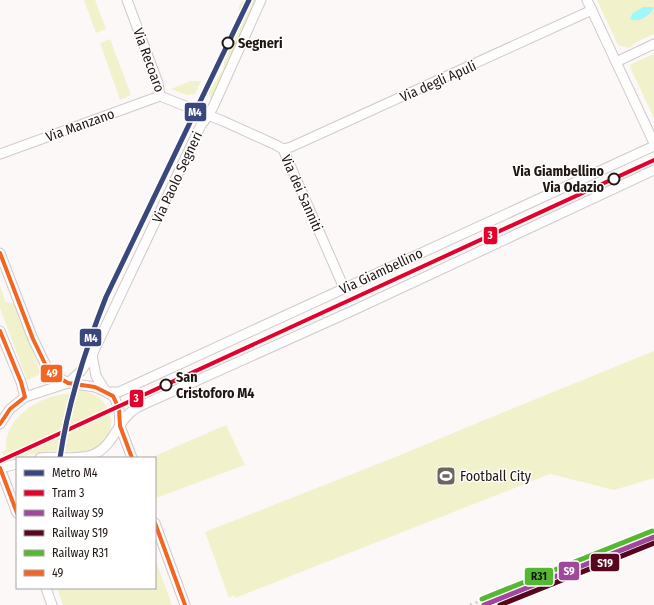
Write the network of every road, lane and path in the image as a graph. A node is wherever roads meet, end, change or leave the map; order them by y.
1 (127, 0) edge
2 (262, 0) edge
3 (587, 0) edge
4 (592, 10) junction
5 (654, 44) edge
6 (616, 62) junction
7 (160, 96) junction
8 (208, 116) junction
9 (654, 144) edge
10 (283, 149) junction
11 (0, 154) edge
12 (654, 170) edge
13 (0, 253) edge
14 (344, 288) junction
15 (0, 331) edge
16 (92, 355) junction
17 (68, 383) junction
18 (106, 392) junction
19 (25, 397) junction
20 (0, 424) edge
21 (120, 426) junction
22 (65, 457) edge
23 (132, 457) edge
24 (16, 464) edge
25 (0, 468) edge
26 (16, 510) edge
27 (156, 526) edge
28 (46, 589) edge
29 (52, 605) edge
30 (185, 605) edge

1 - 7 street, Via Recoaro
2 - 8 street, Via Paolo Segneri
3 - 4 street
4 - 6 street
4 - 10 street, Via degli Apuli
5 - 6 street
6 - 9 street
7 - 8 street, Via Recoaro
7 - 11 street, Via Manzano
8 - 10 street, Via dei Sanniti
8 - 16 street, Via Paolo Segneri
9 - 14 street, Via Giambellino
10 - 14 street, Via dei Sanniti
12 - 21 street, Via Giambellino
13 - 17 street
14 - 18 street, Via Giambellino
15 - 19 street
16 - 17 street, Via Paolo Segneri
16 - 18 street
17 - 18 street
17 - 19 street
18 - 21 street
19 - 20 street
21 - 22 street, Via Giambellino
21 - 23 street
24 - 25 street
25 - 26 street
27 - 30 street
28 - 29 street

